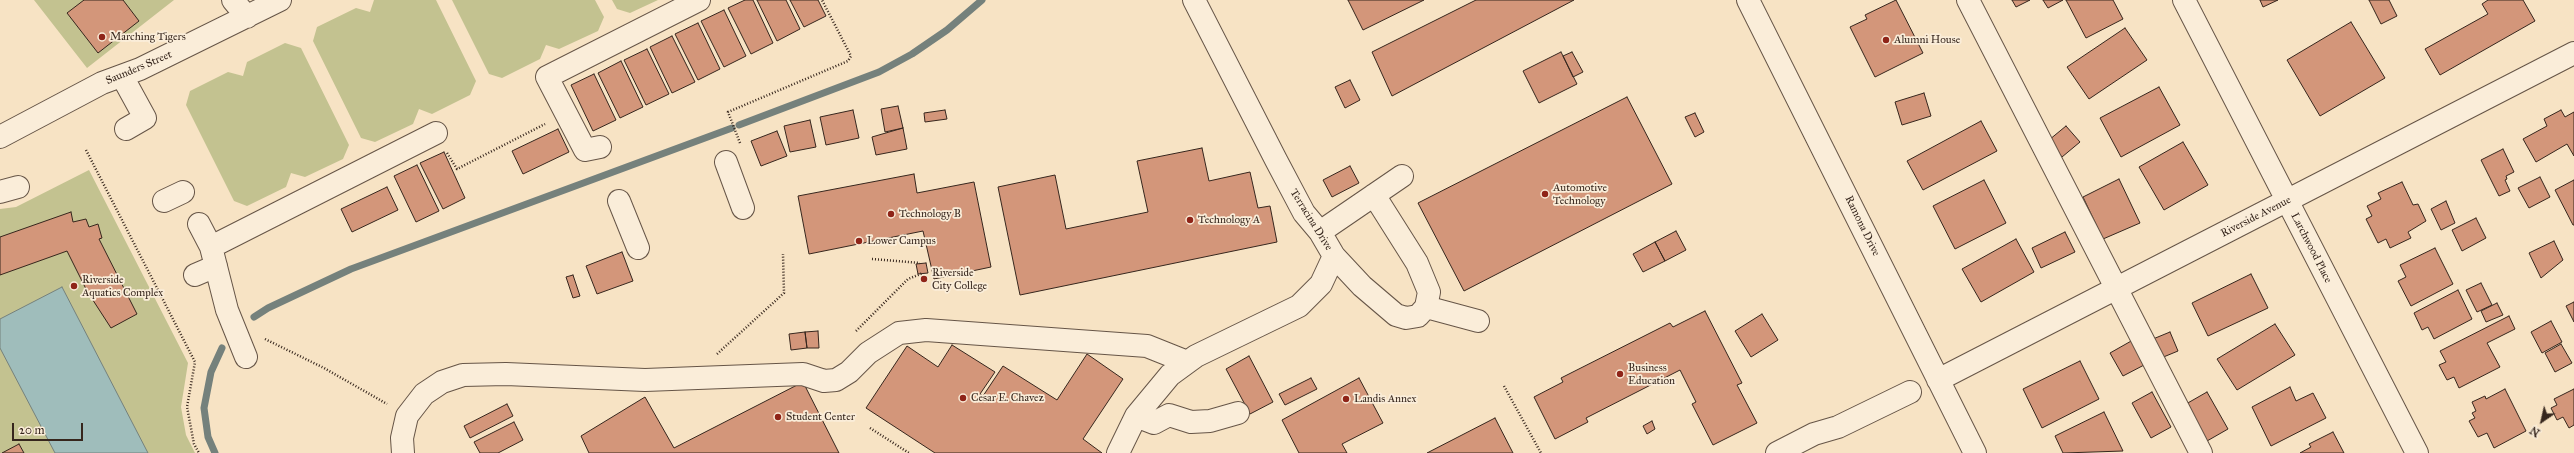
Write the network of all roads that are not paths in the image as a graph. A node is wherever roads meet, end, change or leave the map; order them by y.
1 (233, 0) edge
2 (280, 0) edge
3 (699, 0) edge
4 (1194, 0) edge
5 (1748, 0) edge
6 (1968, 0) edge
7 (2184, 0) edge
8 (247, 17) junction
9 (2574, 54) edge
10 (122, 76) junction
11 (126, 129) dead end
12 (0, 138) edge
13 (440, 141) road end
14 (600, 146) dead end
15 (726, 162) dead end
16 (1402, 176) dead end
17 (1374, 195) junction
18 (619, 201) dead end
19 (2287, 201) junction
20 (744, 208) dead end
21 (199, 224) dead end
22 (1320, 232) junction
23 (638, 248) dead end
24 (213, 256) junction
25 (1334, 256) junction
26 (195, 275) dead end
27 (2116, 288) junction
28 (1426, 307) junction
29 (1478, 321) dead end
30 (246, 357) dead end
31 (1187, 362) junction
32 (1938, 380) junction
33 (1156, 389) junction
34 (1910, 392) dead end
35 (1238, 413) dead end
36 (1136, 416) junction
37 (1169, 416) junction
38 (403, 453) edge
39 (1118, 453) edge
40 (1777, 453) edge
41 (1974, 453) edge
42 (2201, 453) edge
43 (2417, 453) edge

1 - 8 street
2 - 8 street, Saunders Street
3 - 14 street
4 - 22 street, Terracina Drive
5 - 32 street, Ramona Drive
6 - 27 street
7 - 19 street, Larchwood Place
8 - 10 street, Saunders Street
9 - 19 street, Riverside Avenue
10 - 11 street
10 - 12 street, Saunders Street
13 - 24 street
15 - 20 street
16 - 17 street
17 - 22 street
17 - 28 street
18 - 23 street
19 - 27 street, Riverside Avenue
19 - 43 street, Larchwood Place
21 - 24 street
22 - 25 street, Terracina Drive
24 - 26 street
24 - 30 street
25 - 28 street
25 - 31 street, Terracina Drive
27 - 32 street, Riverside Avenue
27 - 42 street
28 - 29 street
31 - 33 street, Terracina Drive
31 - 38 street
32 - 41 street, Ramona Drive
33 - 36 street, Terracina Drive
33 - 37 street
34 - 40 street
35 - 37 street
36 - 37 street
36 - 39 street, Terracina Drive

